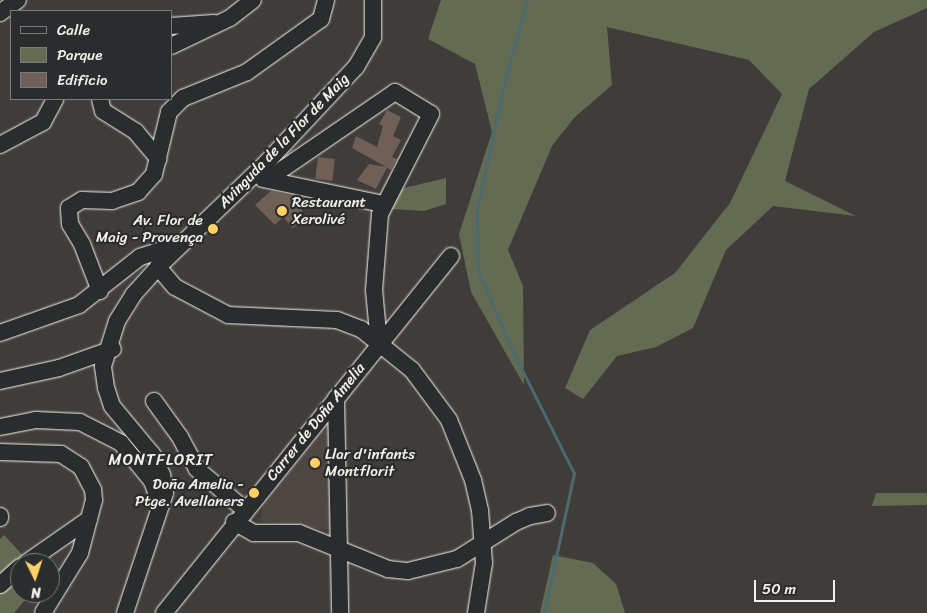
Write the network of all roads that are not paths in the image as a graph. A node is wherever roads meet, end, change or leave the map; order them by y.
1 (18, 0) edge
2 (253, 0) edge
3 (326, 0) edge
4 (373, 0) edge
5 (382, 0) edge
6 (0, 13) edge
7 (221, 23) junction
8 (172, 26) edge
9 (172, 46) edge
10 (54, 100) edge
11 (100, 100) edge
12 (0, 144) edge
13 (159, 160) junction
14 (260, 178) junction
15 (383, 204) junction
16 (190, 242) junction
17 (451, 256) dead end
18 (160, 271) junction
19 (100, 291) junction
20 (0, 333) edge
21 (379, 343) junction
22 (112, 349) junction
23 (0, 381) edge
24 (336, 398) junction
25 (154, 401) dead end
26 (0, 427) edge
27 (0, 452) edge
28 (161, 507) junction
29 (547, 514) dead end
30 (240, 516) junction
31 (89, 519) junction
32 (483, 544) junction
33 (341, 550) junction
34 (40, 553) edge
35 (10, 576) edge
36 (0, 585) edge
37 (43, 613) edge
38 (125, 613) edge
39 (137, 613) edge
40 (164, 613) edge
41 (340, 613) edge
42 (476, 613) edge

1 - 6 street
2 - 7 street
3 - 13 street
4 - 14 street, Avinguda de la Flor de Maig
5 - 14 street, Avinguda de la Flor de Maig
7 - 8 street
7 - 9 street
10 - 12 street
11 - 13 street
13 - 19 street
14 - 15 street
14 - 15 street
14 - 16 street, Avinguda de la Flor de Maig
15 - 21 street
16 - 18 street, Avinguda de la Flor de Maig
16 - 19 street
17 - 21 street, Carrer de Doña Amelia
18 - 21 street
18 - 22 street, Avinguda de la Flor de Maig
19 - 20 street
21 - 24 street, Carrer de Doña Amelia
21 - 32 street
22 - 23 street
22 - 28 street, Avinguda de la Flor de Maig
22 - 39 street, Avinguda de la Flor de Maig
24 - 30 street, Carrer de Doña Amelia
24 - 33 street
25 - 30 street
26 - 28 street
27 - 31 street
28 - 38 street, Avinguda de la Flor de Maig
29 - 32 street
30 - 33 street
30 - 40 street, Carrer de Doña Amelia
31 - 34 street
31 - 37 street
32 - 33 street
32 - 42 street
33 - 41 street
35 - 36 street

